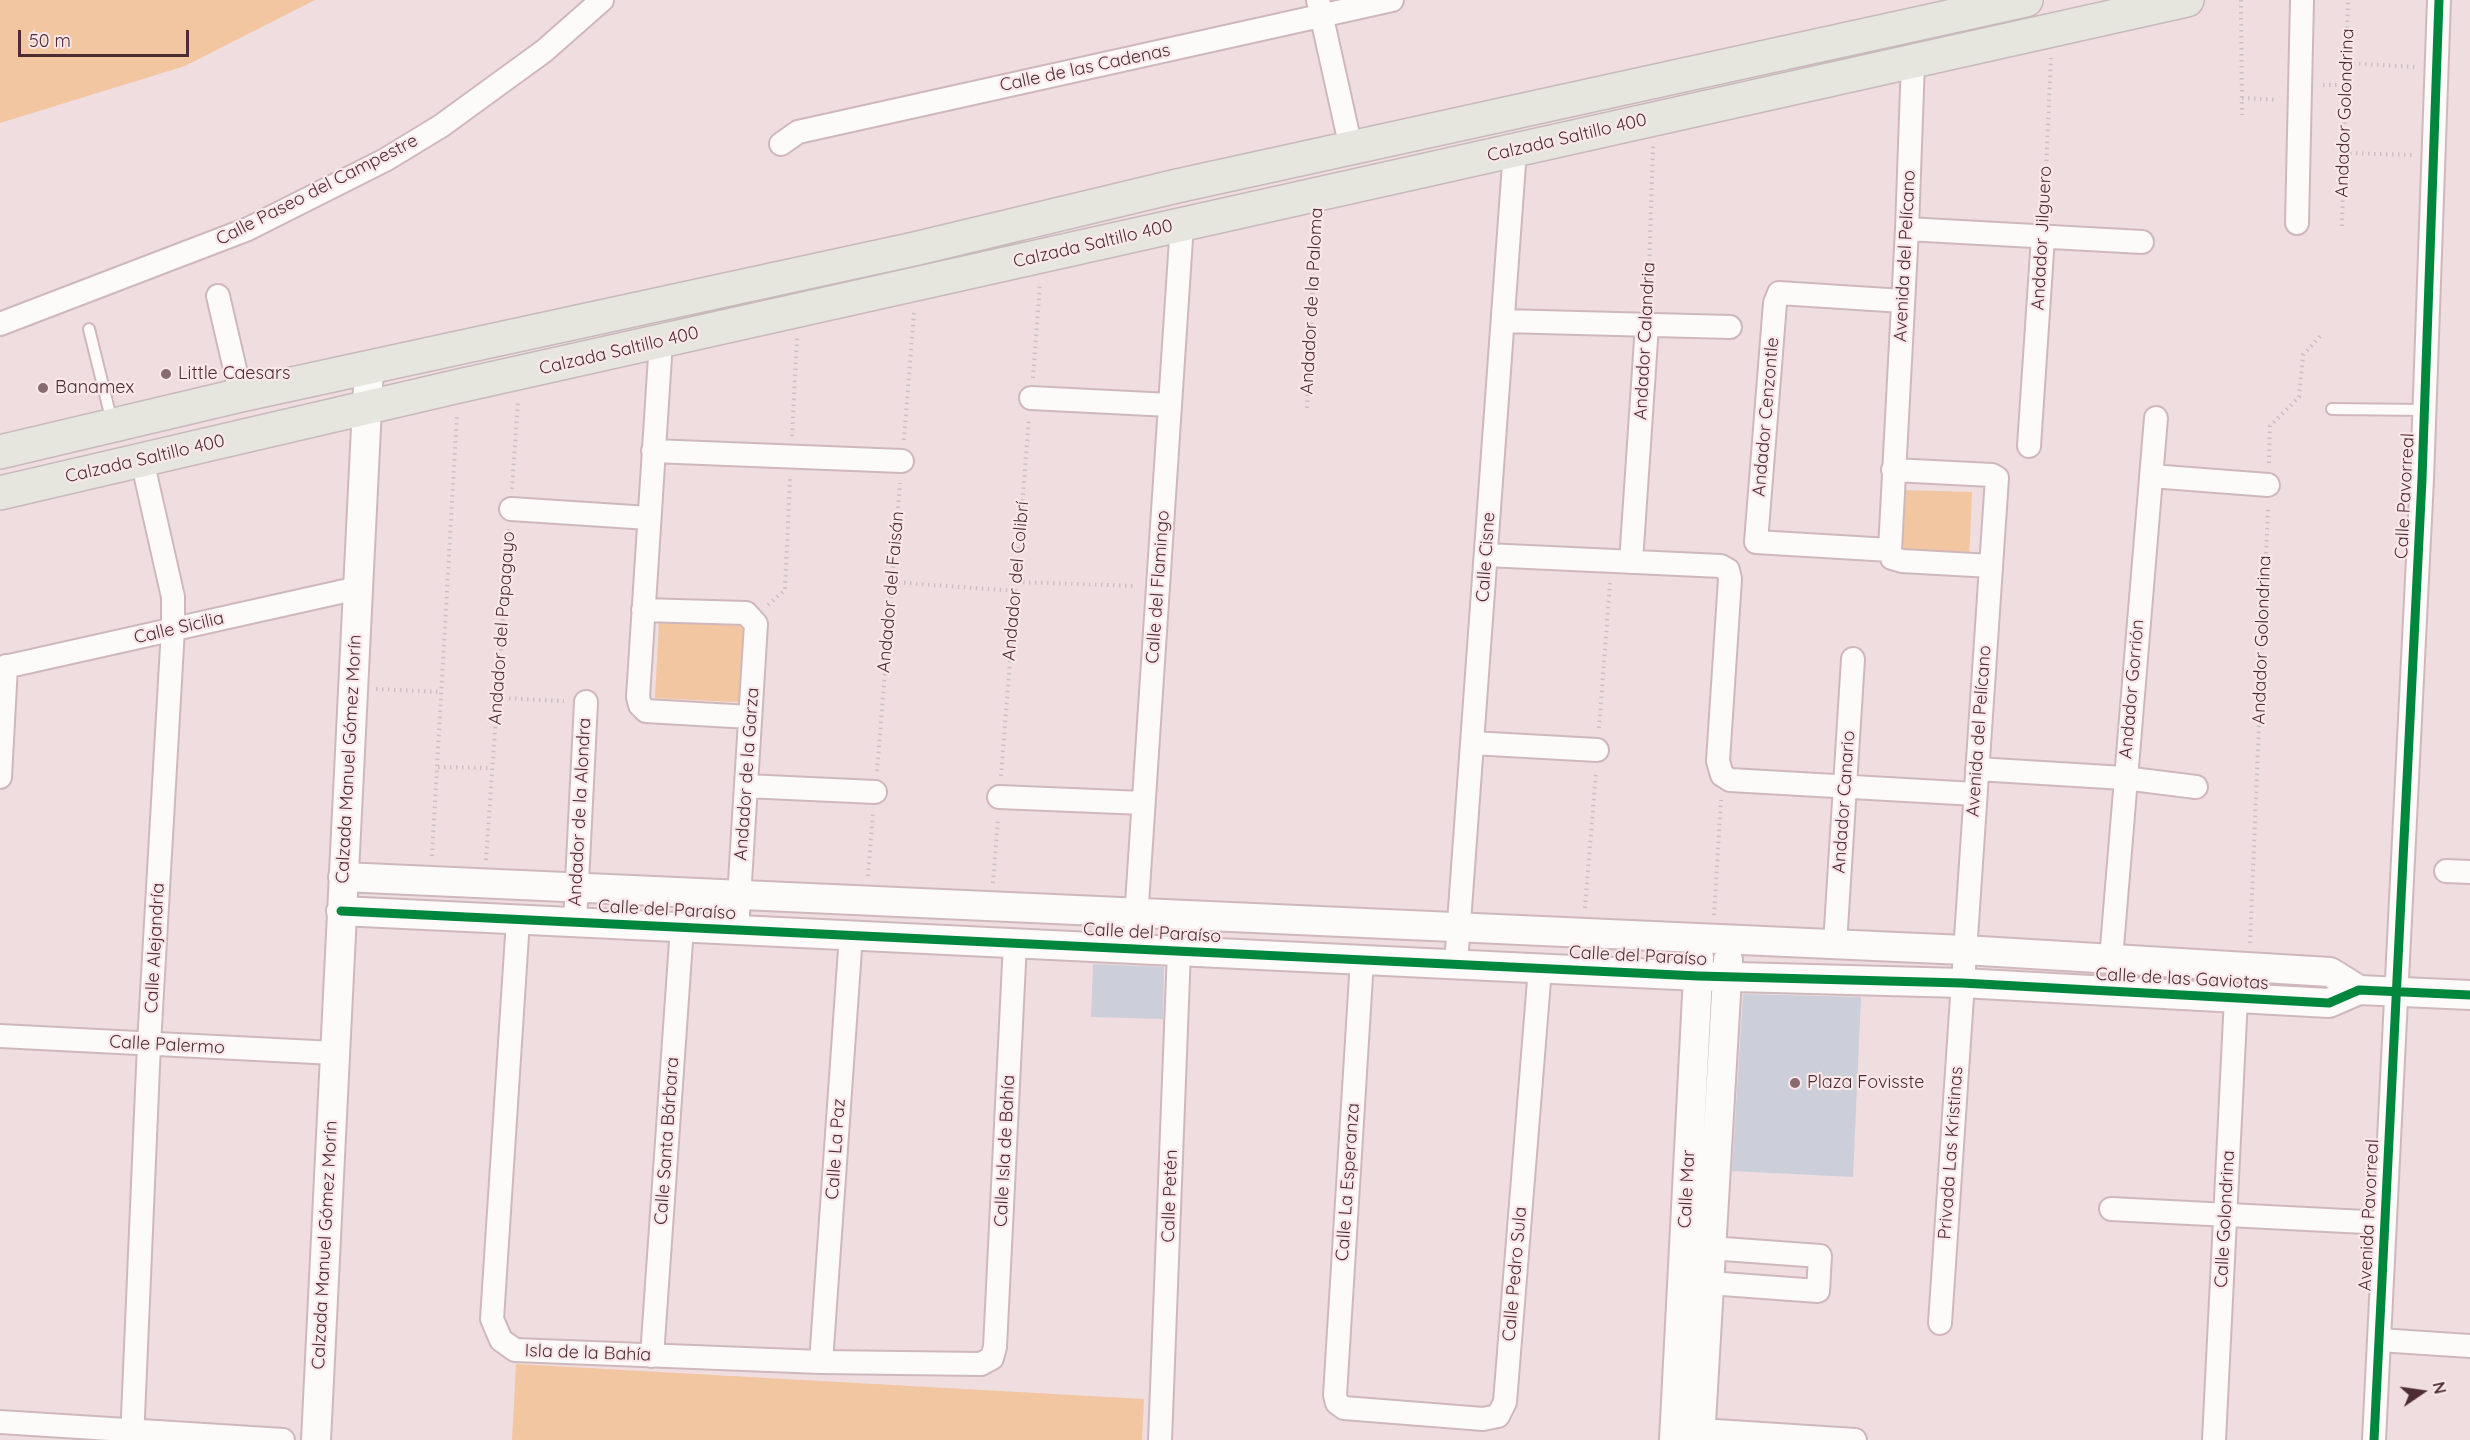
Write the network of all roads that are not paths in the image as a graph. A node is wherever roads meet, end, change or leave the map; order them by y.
1 (602, 0) edge
2 (1392, 0) edge
3 (2026, 0) edge
4 (2187, 0) edge
5 (2302, 0) edge
6 (2439, 0) edge
7 (1320, 8) edge
8 (1913, 61) junction
9 (781, 144) dead end
10 (1351, 148) junction
11 (1515, 150) junction
12 (2297, 223) dead end
13 (1182, 224) junction
14 (1907, 229) junction
15 (2043, 237) junction
16 (2142, 242) dead end
17 (218, 296) dead end
18 (1903, 301) junction
19 (1503, 321) junction
20 (0, 324) edge
21 (1647, 325) junction
22 (1730, 327) dead end
23 (90, 329) dead end
24 (661, 341) junction
25 (369, 367) junction
26 (241, 395) junction
27 (1031, 398) road end
28 (1170, 405) junction
29 (367, 407) junction
30 (2332, 409) dead end
31 (2425, 410) junction
32 (2156, 418) dead end
33 (113, 425) junction
34 (2029, 446) dead end
35 (653, 451) junction
36 (0, 452) edge
37 (142, 460) junction
38 (902, 461) road end
39 (1893, 470) junction
40 (2151, 476) junction
41 (2268, 485) road end
42 (0, 493) edge
43 (511, 509) road end
44 (649, 518) junction
45 (1891, 554) junction
46 (1486, 555) junction
47 (1631, 562) junction
48 (1991, 566) junction
49 (358, 588) junction
50 (643, 610) junction
51 (173, 629) junction
52 (1853, 659) dead end
53 (3, 667) edge
54 (586, 702) dead end
55 (750, 717) junction
56 (1472, 743) junction
57 (1597, 750) dead end
58 (1977, 769) junction
59 (0, 777) edge
60 (2124, 778) junction
61 (746, 786) junction
62 (1845, 787) junction
63 (2196, 787) dead end
64 (875, 792) road end
65 (1975, 794) junction
66 (999, 797) road end
67 (1143, 803) junction
68 (2446, 871) dead end
69 (2470, 872) edge
70 (343, 877) junction
71 (576, 888) junction
72 (739, 895) junction
73 (341, 911) junction
74 (1136, 913) junction
75 (519, 920) junction
76 (575, 922) junction
77 (682, 927) junction
78 (1459, 928) junction
79 (737, 930) junction
80 (850, 935) junction
81 (1700, 938) junction
82 (1729, 939) junction
83 (1015, 943) junction
84 (1835, 944) junction
85 (1134, 949) junction
86 (1964, 950) junction
87 (1179, 951) junction
88 (2111, 959) junction
89 (1362, 960) junction
90 (1456, 964) junction
91 (1540, 968) junction
92 (1698, 976) junction
93 (1726, 977) junction
94 (1962, 983) junction
95 (2359, 990) junction
96 (2397, 992) junction
97 (2470, 995) edge
98 (2236, 998) junction
99 (0, 1036) edge
100 (149, 1044) junction
101 (333, 1053) junction
102 (2111, 1209) dead end
103 (2226, 1215) junction
104 (2385, 1223) junction
105 (1710, 1248) junction
106 (1709, 1283) junction
107 (1940, 1323) dead end
108 (2379, 1340) junction
109 (2470, 1346) edge
110 (652, 1356) junction
111 (992, 1358) joint
112 (821, 1362) junction
113 (1337, 1403) joint
114 (0, 1422) edge
115 (132, 1434) edge
116 (1688, 1435) edge
117 (283, 1440) edge
118 (316, 1440) edge
119 (1160, 1440) edge
120 (1854, 1440) edge
121 (2214, 1440) edge
122 (2374, 1440) edge

1 - 20 street, Calle Paseo del Campestre
2 - 7 street, Calle de las Cadenas
3 - 10 main road, Calzada Saltillo 400
4 - 8 main road, Calzada Saltillo 400
5 - 12 street
6 - 31 street, Calle Pavorreal
7 - 9 street, Calle de las Cadenas
7 - 10 street
8 - 11 main road, Calzada Saltillo 400
8 - 14 street, Avenida del Pelícano
10 - 25 main road, Calzada Saltillo 400
11 - 13 main road, Calzada Saltillo 400
11 - 19 street, Calle Cisne
13 - 24 main road, Calzada Saltillo 400
13 - 28 street, Calle del Flamingo
14 - 15 street
14 - 18 street, Avenida del Pelícano
15 - 16 street
15 - 34 street, Andador Jilguero
17 - 26 street
18 - 39 street, Avenida del Pelícano
18 - 45 street, Andador Cenzontle
19 - 21 street
19 - 46 street, Calle Cisne
21 - 22 street
21 - 47 street, Andador Calandria
23 - 33 lane
24 - 29 main road, Calzada Saltillo 400
24 - 35 street
25 - 26 main road, Calzada Saltillo 400
25 - 29 street, Calzada Manuel Gómez Morín
26 - 33 main road, Calzada Saltillo 400
27 - 28 street
28 - 67 street, Calle del Flamingo
29 - 37 main road, Calzada Saltillo 400
29 - 49 street, Calzada Manuel Gómez Morín
30 - 31 lane
31 - 96 street, Calle Pavorreal
32 - 40 street, Andador Gorrión
33 - 36 main road, Calzada Saltillo 400
35 - 38 street
35 - 44 street
37 - 42 main road, Calzada Saltillo 400
37 - 51 street, Calle Alejandría
39 - 45 street, Avenida del Pelícano
39 - 48 street, Avenida del Pelícano
40 - 41 street
40 - 60 street, Andador Gorrión
43 - 44 street
44 - 50 street
45 - 48 street
46 - 47 street
46 - 56 street, Calle Cisne
47 - 62 street
48 - 58 street, Avenida del Pelícano
49 - 51 street, Calle Sicilia
49 - 70 street, Calzada Manuel Gómez Morín
50 - 55 street
50 - 55 street, Andador de la Garza
51 - 53 street, Calle Sicilia
51 - 100 street, Calle Alejandría
52 - 62 street, Andador Canario
53 - 59 street
54 - 71 street, Andador de la Alondra
55 - 61 street, Andador de la Garza
56 - 57 street
56 - 78 street, Calle Cisne
58 - 60 street
58 - 65 street, Avenida del Pelícano
60 - 63 street
60 - 88 street, Andador Gorrión
61 - 64 street
61 - 72 street, Andador de la Garza
62 - 65 street
62 - 84 street, Andador Canario
65 - 86 street, Avenida del Pelícano
66 - 67 street
67 - 74 street, Calle del Flamingo
68 - 69 street
70 - 71 street, Calle del Paraíso
70 - 73 street, Calzada Manuel Gómez Morín
71 - 72 street, Calle del Paraíso
71 - 76 street, Andador de la Alondra
72 - 74 street, Calle del Paraíso
72 - 79 street, Andador de la Garza
73 - 75 street, Calle del Paraíso
73 - 101 street, Calzada Manuel Gómez Morín
74 - 78 street, Calle del Paraíso
74 - 85 street, Calle del Flamingo
75 - 76 street, Calle del Paraíso
75 - 110 street, Isla de la Bahía
76 - 77 street, Calle del Paraíso
77 - 79 street, Calle del Paraíso
77 - 110 street, Calle Santa Bárbara
78 - 81 street, Calle del Paraíso
78 - 90 street, Calle Cisne
79 - 80 street, Calle del Paraíso
80 - 83 street, Calle del Paraíso
80 - 112 street, Calle La Paz
81 - 82 street, Calle del Paraíso
81 - 92 street, Calle Mar
82 - 84 street, Calle del Paraíso
82 - 93 street, Calle Mar
83 - 85 street, Calle del Paraíso
83 - 111 street, Calle Isla de Bahía
84 - 86 street, Calle del Paraíso
85 - 87 street, Calle del Paraíso
86 - 88 street, Calle de las Gaviotas
86 - 94 street, Avenida del Pelícano
87 - 89 street, Calle del Paraíso
87 - 119 street, Calle Petén
88 - 95 street, Calle de las Gaviotas
89 - 90 street, Calle del Paraíso
89 - 113 street, Calle La Esperanza
90 - 91 street, Calle del Paraíso
91 - 92 street, Calle del Paraíso
91 - 113 street, Calle Pedro Sula
92 - 93 street, Calle del Paraíso
92 - 116 street, Calle Mar
93 - 94 street, Calle del Paraíso
93 - 105 street, Calle Mar
94 - 98 street, Calle de las Gaviotas
94 - 107 street, Privada Las Kristinas
95 - 96 street, Calle de las Gaviotas
95 - 98 street, Calle de las Gaviotas
96 - 97 street, Calle de las Gaviotas
96 - 104 street, Avenida Pavorreal
98 - 103 street, Calle Golondrina
99 - 100 street, Calle Palermo
100 - 101 street, Calle Palermo
100 - 115 street, Calle Alejandría
101 - 118 street, Calzada Manuel Gómez Morín
102 - 103 street
103 - 104 street
103 - 121 street, Calle Golondrina
104 - 108 street, Avenida Pavorreal
105 - 106 street, Calle Mar
105 - 106 street
106 - 116 street, Calle Mar
108 - 109 street
108 - 122 street, Avenida Pavorreal
110 - 112 street, Isla de la Bahía
111 - 112 street, Isla de la Bahía
114 - 115 street
115 - 117 street
116 - 120 street

